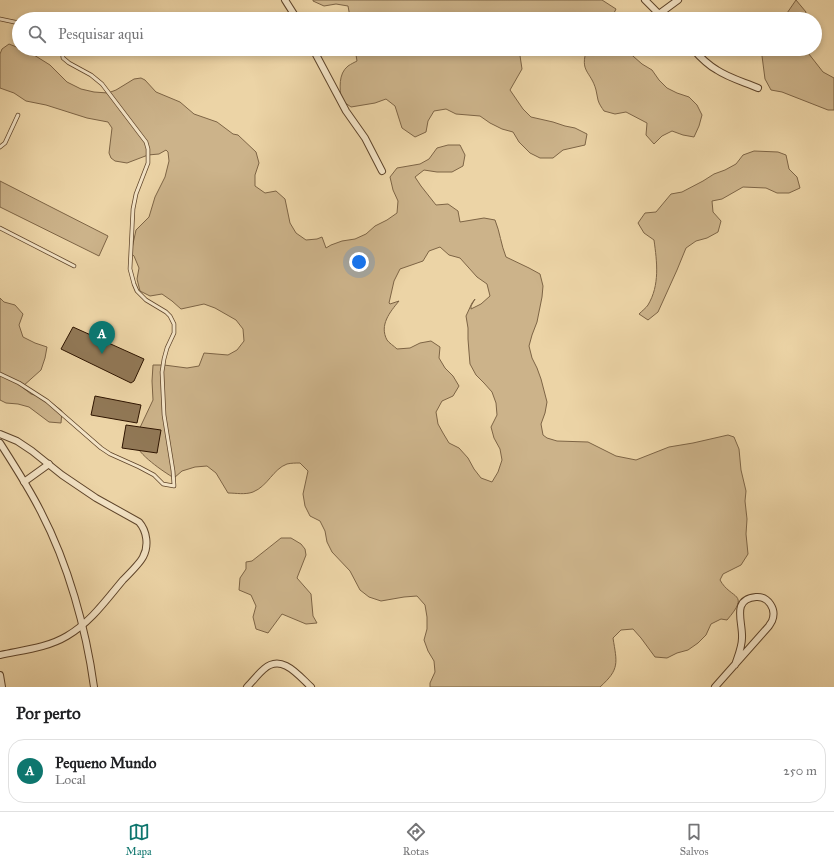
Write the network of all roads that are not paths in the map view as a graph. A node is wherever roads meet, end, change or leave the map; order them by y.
1 (285, 0) edge
2 (645, 0) edge
3 (678, 0) edge
4 (292, 12) edge
5 (657, 12) edge
6 (667, 12) edge
7 (0, 19) edge
8 (12, 22) edge
9 (63, 56) edge
10 (317, 56) edge
11 (700, 56) edge
12 (758, 88) dead end
13 (18, 114) dead end
14 (0, 147) edge
15 (382, 171) dead end
16 (0, 228) edge
17 (74, 266) dead end
18 (0, 374) edge
19 (0, 434) edge
20 (0, 443) edge
21 (49, 464) junction
22 (24, 482) junction
23 (82, 626) junction
24 (0, 655) edge
25 (735, 665) junction
26 (0, 675) edge
27 (2, 687) edge
28 (94, 687) edge
29 (247, 687) edge
30 (311, 687) edge
31 (715, 687) edge

1 - 4 street
2 - 5 street
3 - 6 street
7 - 8 lane
9 - 18 lane
10 - 15 street
11 - 12 street
13 - 14 lane
16 - 17 lane
19 - 21 street
20 - 22 street
21 - 22 street
21 - 23 street
22 - 23 street
23 - 24 street
23 - 28 street
25 - 25 street
25 - 31 street
26 - 27 street
29 - 30 street

